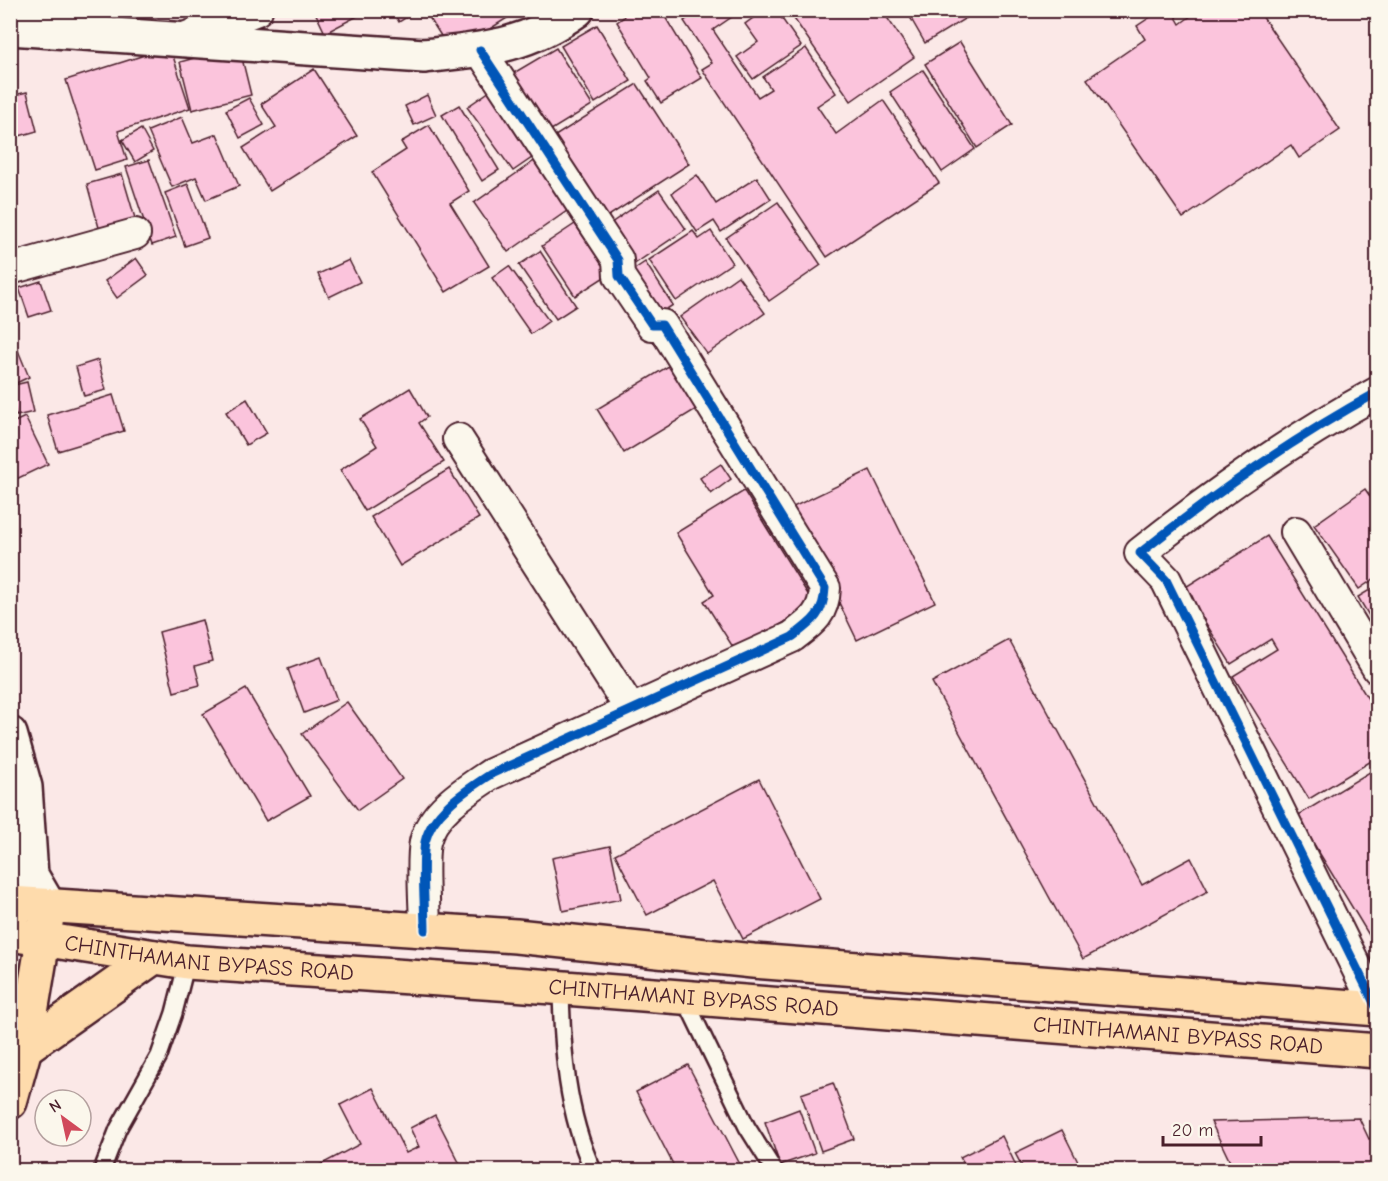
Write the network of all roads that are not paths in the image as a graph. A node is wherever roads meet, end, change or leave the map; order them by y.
1 (258, 10) edge
2 (577, 10) edge
3 (10, 28) edge
4 (178, 40) junction
5 (480, 50) junction
6 (135, 234) dead end
7 (10, 269) edge
8 (1377, 392) edge
9 (458, 439) dead end
10 (1296, 532) dead end
11 (1377, 669) edge
12 (631, 710) junction
13 (10, 734) edge
14 (21, 886) edge
15 (10, 903) edge
16 (49, 906) junction
17 (425, 930) junction
18 (10, 934) edge
19 (43, 939) junction
20 (154, 957) junction
21 (187, 963) junction
22 (561, 988) junction
23 (684, 997) junction
24 (1377, 1009) edge
25 (25, 1048) junction
26 (1377, 1051) edge
27 (10, 1102) edge
28 (102, 1170) edge
29 (593, 1170) edge
30 (774, 1170) edge

1 - 4 street
2 - 5 street
3 - 4 street
4 - 5 street
5 - 12 street
6 - 7 street
8 - 24 street
9 - 12 street
10 - 11 street
12 - 17 street
13 - 14 street
14 - 16 street
15 - 16 main road, CHINTHAMANI BYPASS ROAD
16 - 17 main road, CHINTHAMANI BYPASS ROAD
16 - 19 main road
17 - 24 main road, CHINTHAMANI BYPASS ROAD
18 - 19 main road, CHINTHAMANI BYPASS ROAD
19 - 20 main road, CHINTHAMANI BYPASS ROAD
19 - 25 main road
20 - 21 main road, CHINTHAMANI BYPASS ROAD
20 - 25 main road
21 - 22 main road, CHINTHAMANI BYPASS ROAD
21 - 28 lane
22 - 23 main road, CHINTHAMANI BYPASS ROAD
22 - 29 lane
23 - 26 main road, CHINTHAMANI BYPASS ROAD
23 - 30 lane
25 - 27 main road

